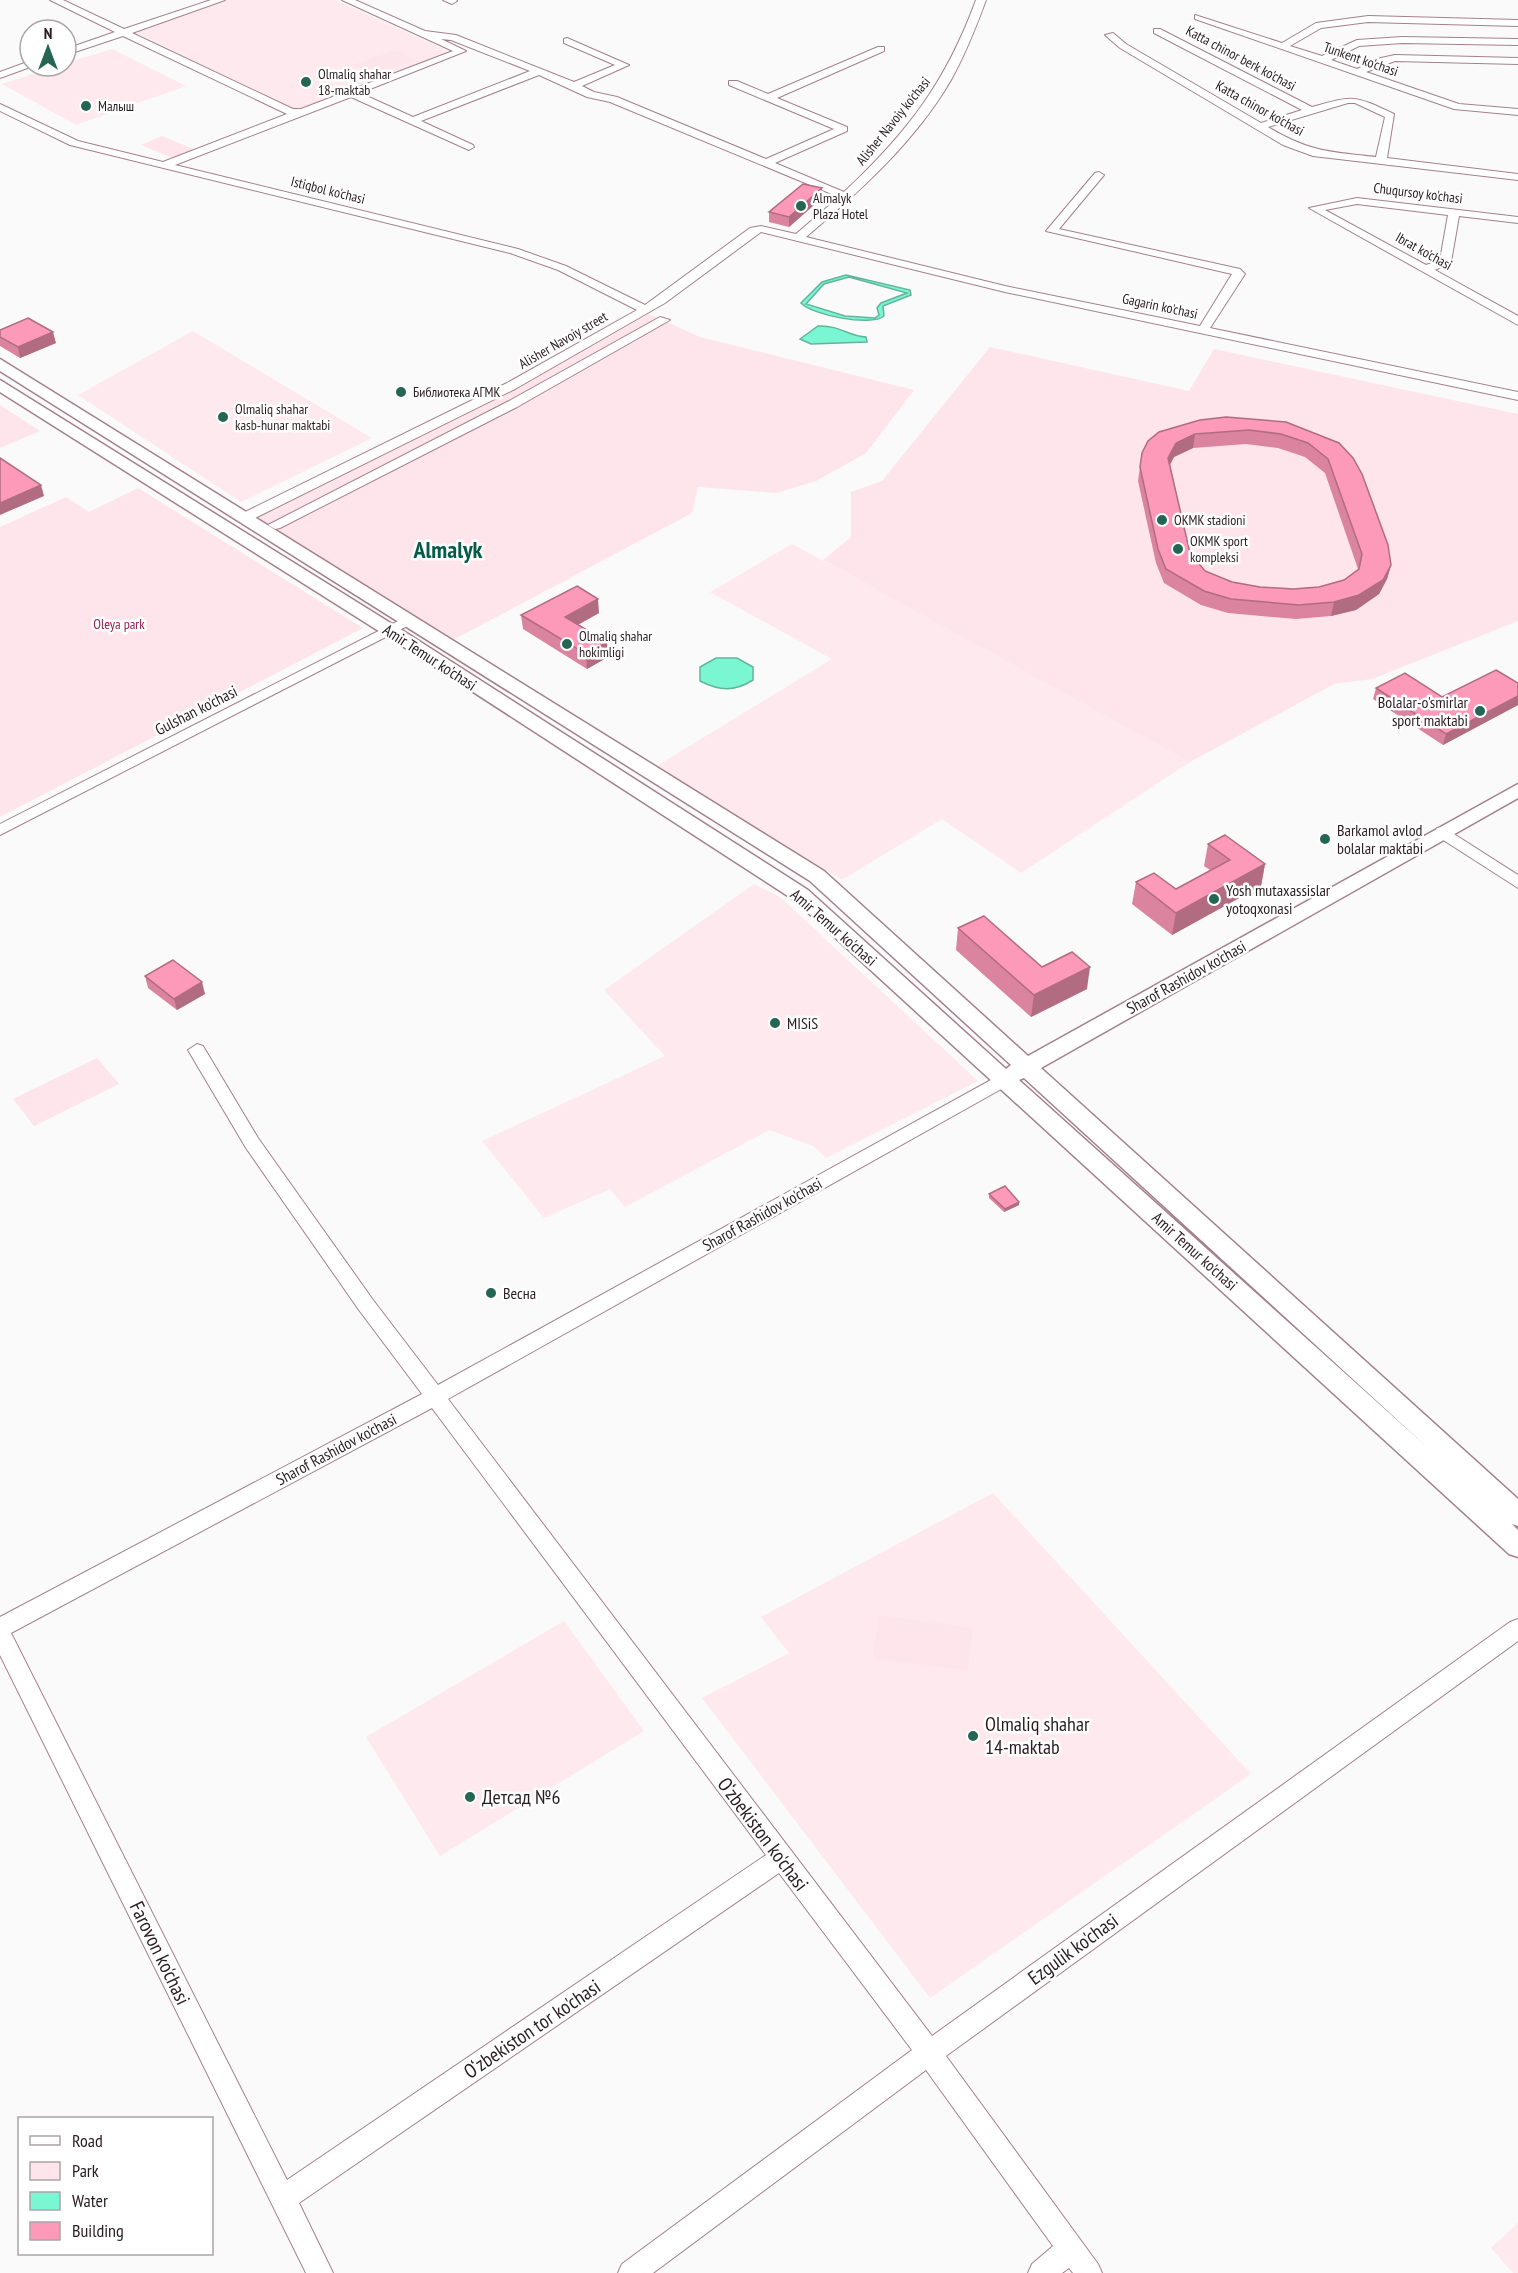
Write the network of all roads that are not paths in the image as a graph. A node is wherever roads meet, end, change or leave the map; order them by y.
1 (56, 0) edge
2 (220, 0) edge
3 (347, 0) edge
4 (981, 0) edge
5 (1198, 16) dead end
6 (1518, 23) edge
7 (1158, 31) dead end
8 (122, 32) junction
9 (425, 34) junction
10 (1110, 35) dead end
11 (567, 41) dead end
12 (1518, 42) edge
13 (1283, 46) junction
14 (78, 48) edge
15 (881, 49) dead end
16 (1322, 60) junction
17 (1518, 61) edge
18 (18, 68) edge
19 (540, 71) junction
20 (1358, 72) junction
21 (0, 75) edge
22 (733, 83) dead end
23 (573, 86) junction
24 (353, 94) junction
25 (768, 98) junction
26 (0, 107) edge
27 (1311, 111) junction
28 (302, 112) junction
29 (1518, 112) edge
30 (412, 121) junction
31 (1259, 127) junction
32 (469, 147) dead end
33 (1381, 161) junction
34 (766, 164) junction
35 (164, 165) junction
36 (1099, 175) dead end
37 (1518, 177) edge
38 (848, 197) junction
39 (1314, 208) joint
40 (1454, 212) junction
41 (1518, 220) edge
42 (754, 230) joint
43 (798, 238) junction
44 (1427, 270) junction
45 (646, 310) junction
46 (1515, 315) edge
47 (664, 320) dead end
48 (1203, 330) junction
49 (0, 364) edge
50 (0, 385) edge
51 (50, 396) junction
52 (1518, 396) edge
53 (34, 406) junction
54 (174, 473) junction
55 (153, 482) junction
56 (244, 518) junction
57 (275, 525) dead end
58 (408, 620) junction
59 (389, 630) junction
60 (1518, 790) edge
61 (0, 830) edge
62 (1443, 832) junction
63 (1518, 883) edge
64 (197, 1050) dead end
65 (1016, 1073) junction
66 (434, 1397) junction
67 (1518, 1515) edge
68 (1518, 1546) edge
69 (0, 1628) edge
70 (1518, 1629) edge
71 (0, 1633) edge
72 (782, 1858) junction
73 (929, 2053) junction
74 (282, 2199) junction
75 (1071, 2249) junction
76 (320, 2273) edge
77 (631, 2273) edge
78 (1041, 2273) edge
79 (1089, 2273) edge

1 - 8 street
2 - 8 street
3 - 9 street
4 - 38 street, Alisher Navoiy ko'chasi
5 - 13 street, Tunkent ko'chasi
6 - 13 street
7 - 27 street, Katta chinor berk ko'chasi
8 - 14 street
8 - 28 street
9 - 19 street
9 - 24 street
10 - 31 street, Katta chinor ko'chasi
11 - 23 street
12 - 16 street
13 - 16 street, Tunkent ko'chasi
15 - 25 street
16 - 20 street, Tunkent ko'chasi
17 - 20 street
18 - 21 street
19 - 23 street
19 - 30 street
20 - 29 street, Tunkent ko'chasi
22 - 25 street
23 - 34 street
24 - 28 street
24 - 30 street
25 - 34 street
26 - 35 street, Istiqbol ko'chasi
27 - 31 street, Katta chinor berk ko'chasi
27 - 33 street, Katta chinor berk ko'chasi
28 - 35 street
30 - 32 street
31 - 33 street, Katta chinor ko'chasi
33 - 37 street, Katta chinor ko'chasi
34 - 38 street
35 - 45 street, Istiqbol ko'chasi
36 - 48 street
38 - 43 street, Alisher Navoiy ko'chasi
39 - 40 street, Chuqursoy ko'chasi
39 - 44 street, Ibrat ko'chasi
40 - 41 street, Chuqursoy ko'chasi
40 - 44 street
42 - 43 street, Gagarin ko'chasi
42 - 45 street, Alisher Navoiy street
43 - 48 street, Gagarin ko'chasi
44 - 46 street, Ibrat ko'chasi
45 - 56 street, Alisher Navoiy street
47 - 57 street
48 - 52 street, Gagarin ko'chasi
49 - 51 main road, Amir Temur ko'chasi
50 - 53 main road, Amir Temur ko'chasi
51 - 53 main road
51 - 54 main road, Amir Temur ko'chasi
53 - 55 main road, Amir Temur ko'chasi
54 - 55 main road
54 - 56 main road, Amir Temur ko'chasi
55 - 59 main road, Amir Temur ko'chasi
56 - 58 main road, Amir Temur ko'chasi
58 - 59 street, Gulshan ko'chasi
58 - 65 main road, Amir Temur ko'chasi
59 - 61 street, Gulshan ko'chasi
59 - 65 main road, Amir Temur ko'chasi
60 - 62 main road, Sharof Rashidov ko'chasi
62 - 63 street
62 - 65 main road, Sharof Rashidov ko'chasi
64 - 66 street, O‘zbekiston ko'chasi
65 - 66 street, Sharof Rashidov ko'chasi
65 - 67 main road, Amir Temur ko'chasi
65 - 68 main road, Amir Temur ko'chasi
66 - 69 street, Sharof Rashidov ko'chasi
66 - 72 street, O‘zbekiston ko'chasi
70 - 73 street, Ezgulik ko'chasi
71 - 74 street, Farovon ko'chasi
72 - 73 street, O‘zbekiston ko'chasi
72 - 74 street, O‘zbekiston tor ko'chasi
73 - 75 street, O‘zbekiston ko'chasi
73 - 77 street, Ezgulik ko'chasi
74 - 76 street, Farovon ko'chasi
75 - 78 street
75 - 79 street, O‘zbekiston ko'chasi

